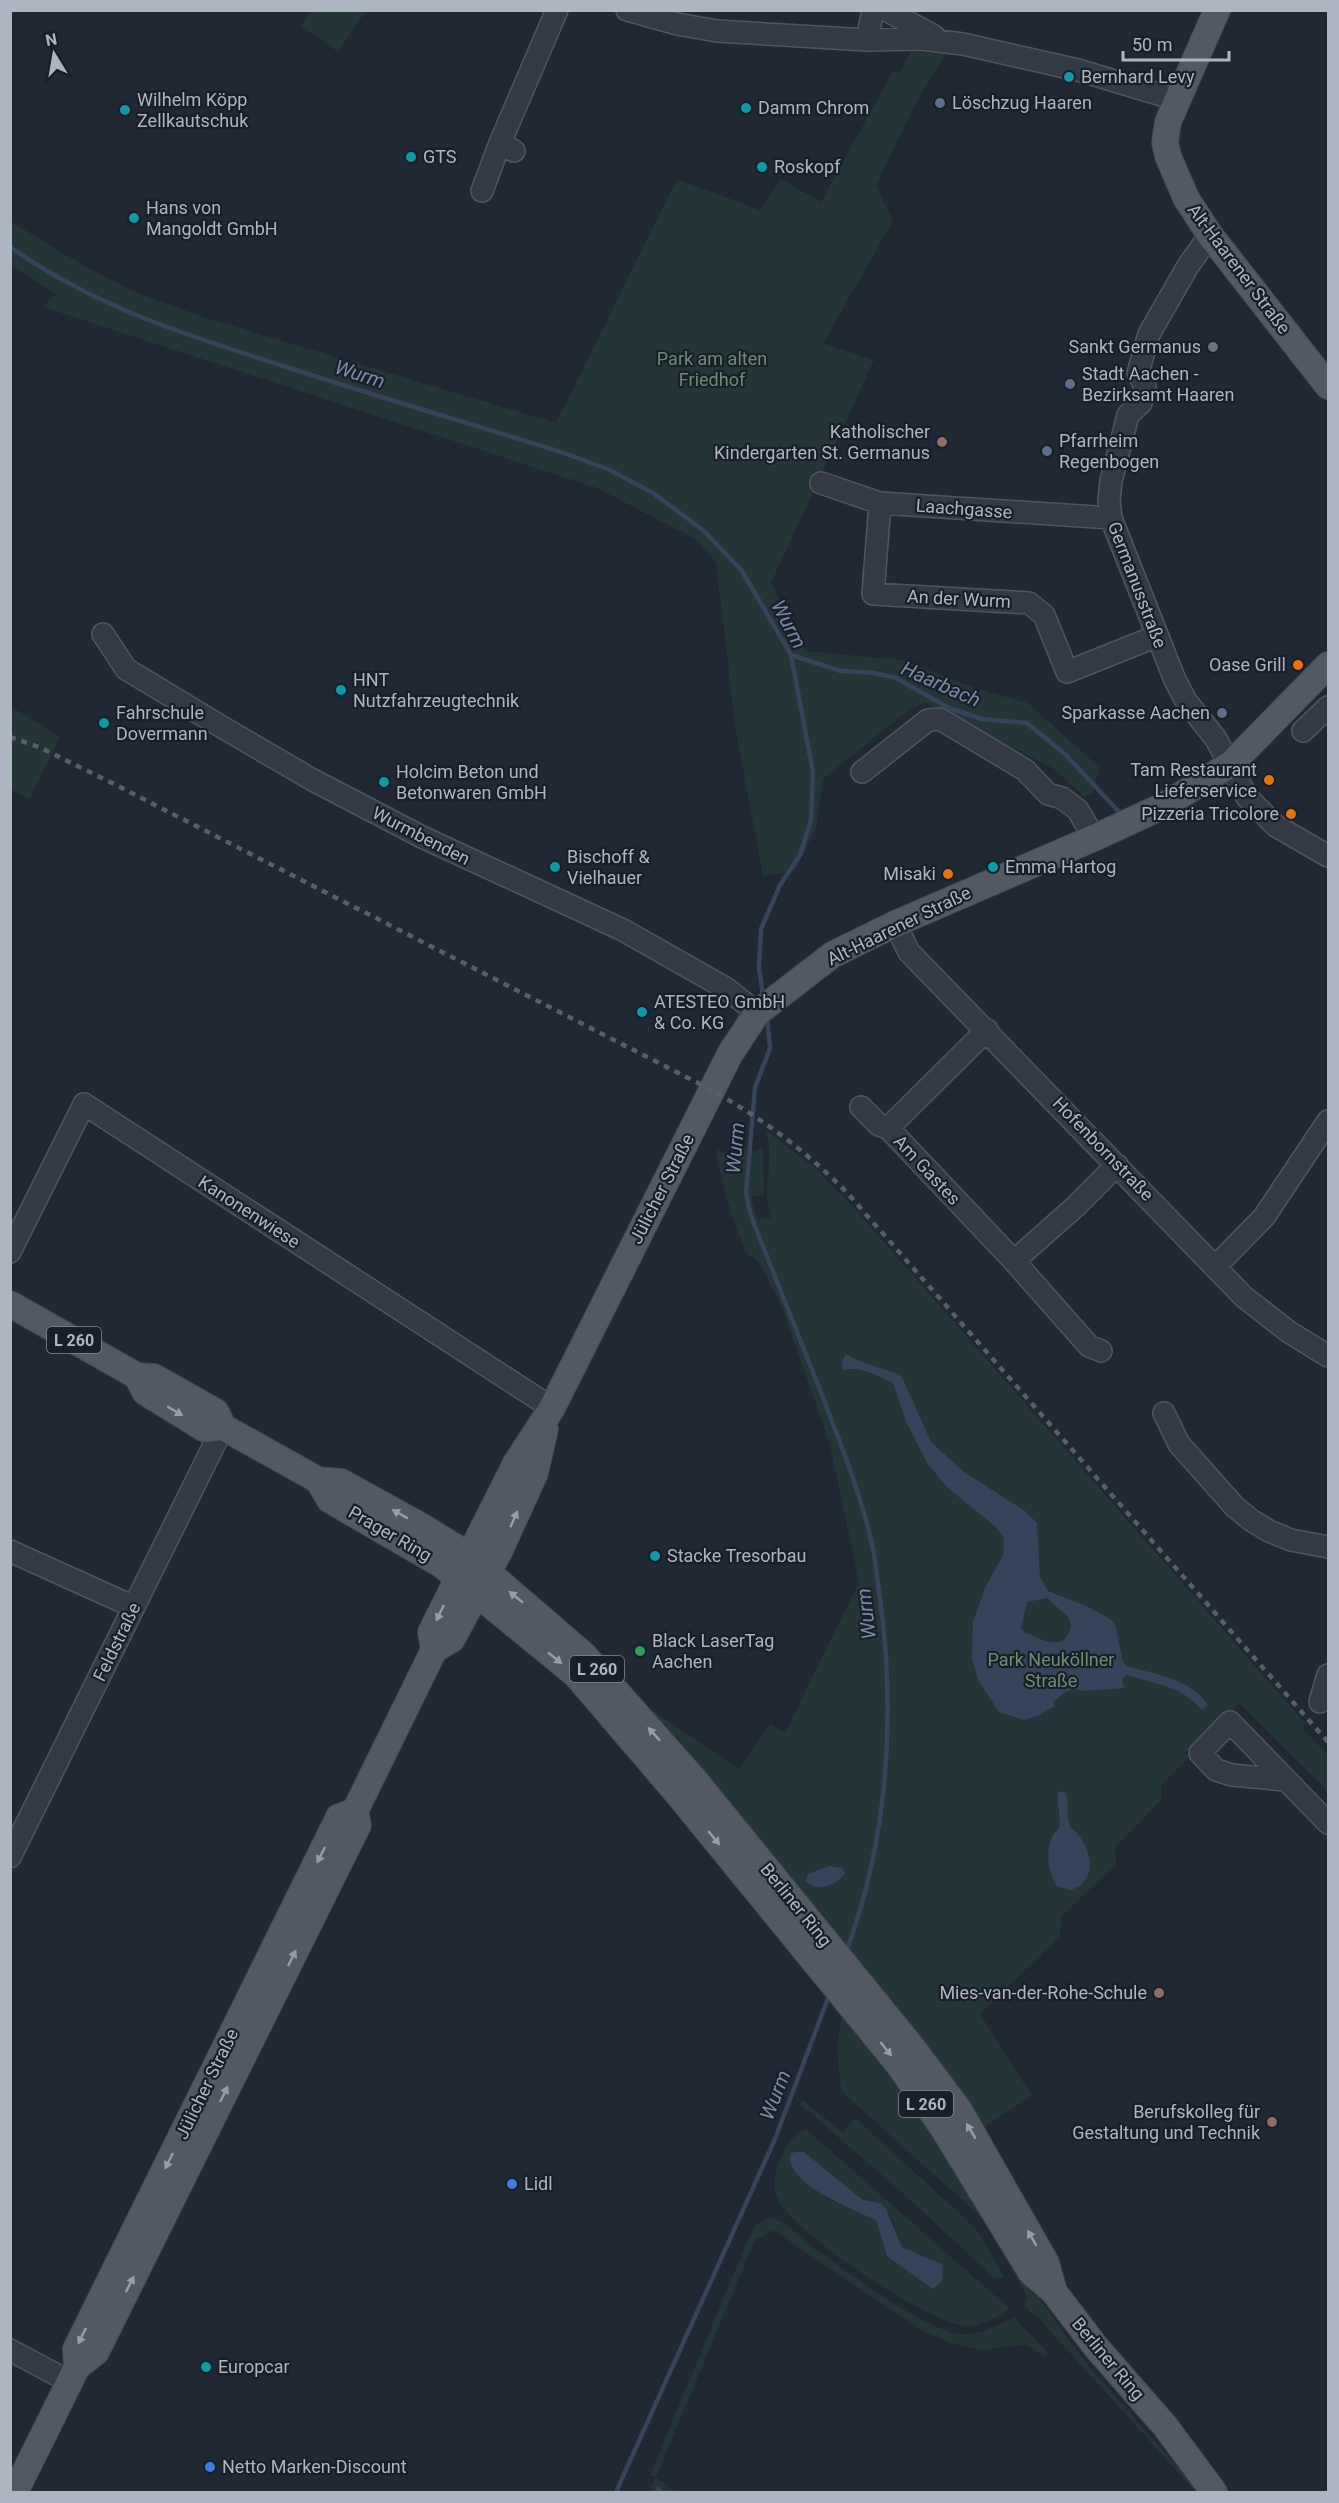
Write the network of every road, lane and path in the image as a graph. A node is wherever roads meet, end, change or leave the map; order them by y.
1 (557, 10) edge
2 (627, 10) edge
3 (873, 10) edge
4 (886, 10) edge
5 (1217, 10) edge
6 (867, 40) junction
7 (948, 42) junction
8 (1178, 100) junction
9 (482, 191) dead end
10 (1210, 235) junction
11 (1329, 386) edge
12 (821, 483) dead end
13 (880, 503) junction
14 (1111, 518) junction
15 (103, 634) dead end
16 (1157, 636) junction
17 (1329, 665) edge
18 (1329, 707) edge
19 (1303, 731) dead end
20 (1231, 764) junction
21 (861, 772) dead end
22 (1094, 838) junction
23 (1329, 856) edge
24 (896, 924) junction
25 (799, 979) joint
26 (764, 1007) junction
27 (987, 1030) junction
28 (861, 1107) dead end
29 (1329, 1121) edge
30 (888, 1128) junction
31 (1118, 1165) junction
32 (10, 1252) edge
33 (1014, 1261) junction
34 (1215, 1266) junction
35 (10, 1304) edge
36 (1101, 1351) dead end
37 (1329, 1356) edge
38 (550, 1412) junction
39 (1164, 1413) dead end
40 (224, 1427) junction
41 (1329, 1547) edge
42 (10, 1551) edge
43 (473, 1574) junction
44 (134, 1607) junction
45 (1329, 1675) edge
46 (1320, 1702) dead end
47 (1285, 1780) dead end
48 (1329, 1823) edge
49 (10, 1857) edge
50 (854, 1992) junction
51 (10, 2350) edge
52 (74, 2374) junction
53 (1164, 2426) junction
54 (15, 2493) edge
55 (1214, 2493) edge
56 (1234, 2493) edge

1 - 9 street
2 - 6 street
3 - 6 street
4 - 7 street
5 - 8 main road, Alt-Haarener Straße
6 - 7 street
7 - 8 street
8 - 10 main road, Alt-Haarener Straße
10 - 11 main road, Alt-Haarener Straße
10 - 14 street, Germanusstraße
12 - 13 street, Laachgasse
13 - 14 street, Laachgasse
13 - 16 street, An der Wurm
14 - 16 street, Germanusstraße
15 - 26 street, Wurmbenden
16 - 20 street, Germanusstraße
17 - 20 main road, Alt-Haarener Straße
18 - 19 street
20 - 22 main road, Alt-Haarener Straße
20 - 23 street, Germanusstraße
21 - 22 street
22 - 24 main road, Alt-Haarener Straße
24 - 25 main road, Alt-Haarener Straße
24 - 27 street, Hofenbornstraße
25 - 26 main road, Jülicher Straße
26 - 38 main road, Jülicher Straße
27 - 30 street, Am Gastes
27 - 31 street, Hofenbornstraße
28 - 30 street
29 - 34 street
30 - 33 street, Am Gastes
31 - 33 street
31 - 34 street, Hofenbornstraße
32 - 38 street, Kanonenwiese
33 - 36 street, Am Gastes
34 - 37 street, Hofenbornstraße
35 - 40 main road, Prager Ring / L 260
38 - 43 main road, Jülicher Straße
39 - 41 street
40 - 43 main road, Prager Ring / L 260
40 - 44 street, Feldstraße
42 - 44 street
43 -> 50 main road, Berliner Ring / L 260
50 -> 43 main road, Berliner Ring / L 260
43 - 52 main road, Jülicher Straße
44 - 49 street, Feldstraße
45 - 46 street
47 - 48 street
50 - 53 main road, Berliner Ring / L 260
51 - 52 street
52 - 54 main road, Jülicher Straße
53 - 55 main road, Berliner Ring / L 260
53 - 56 main road, Berliner Ring / L 260

